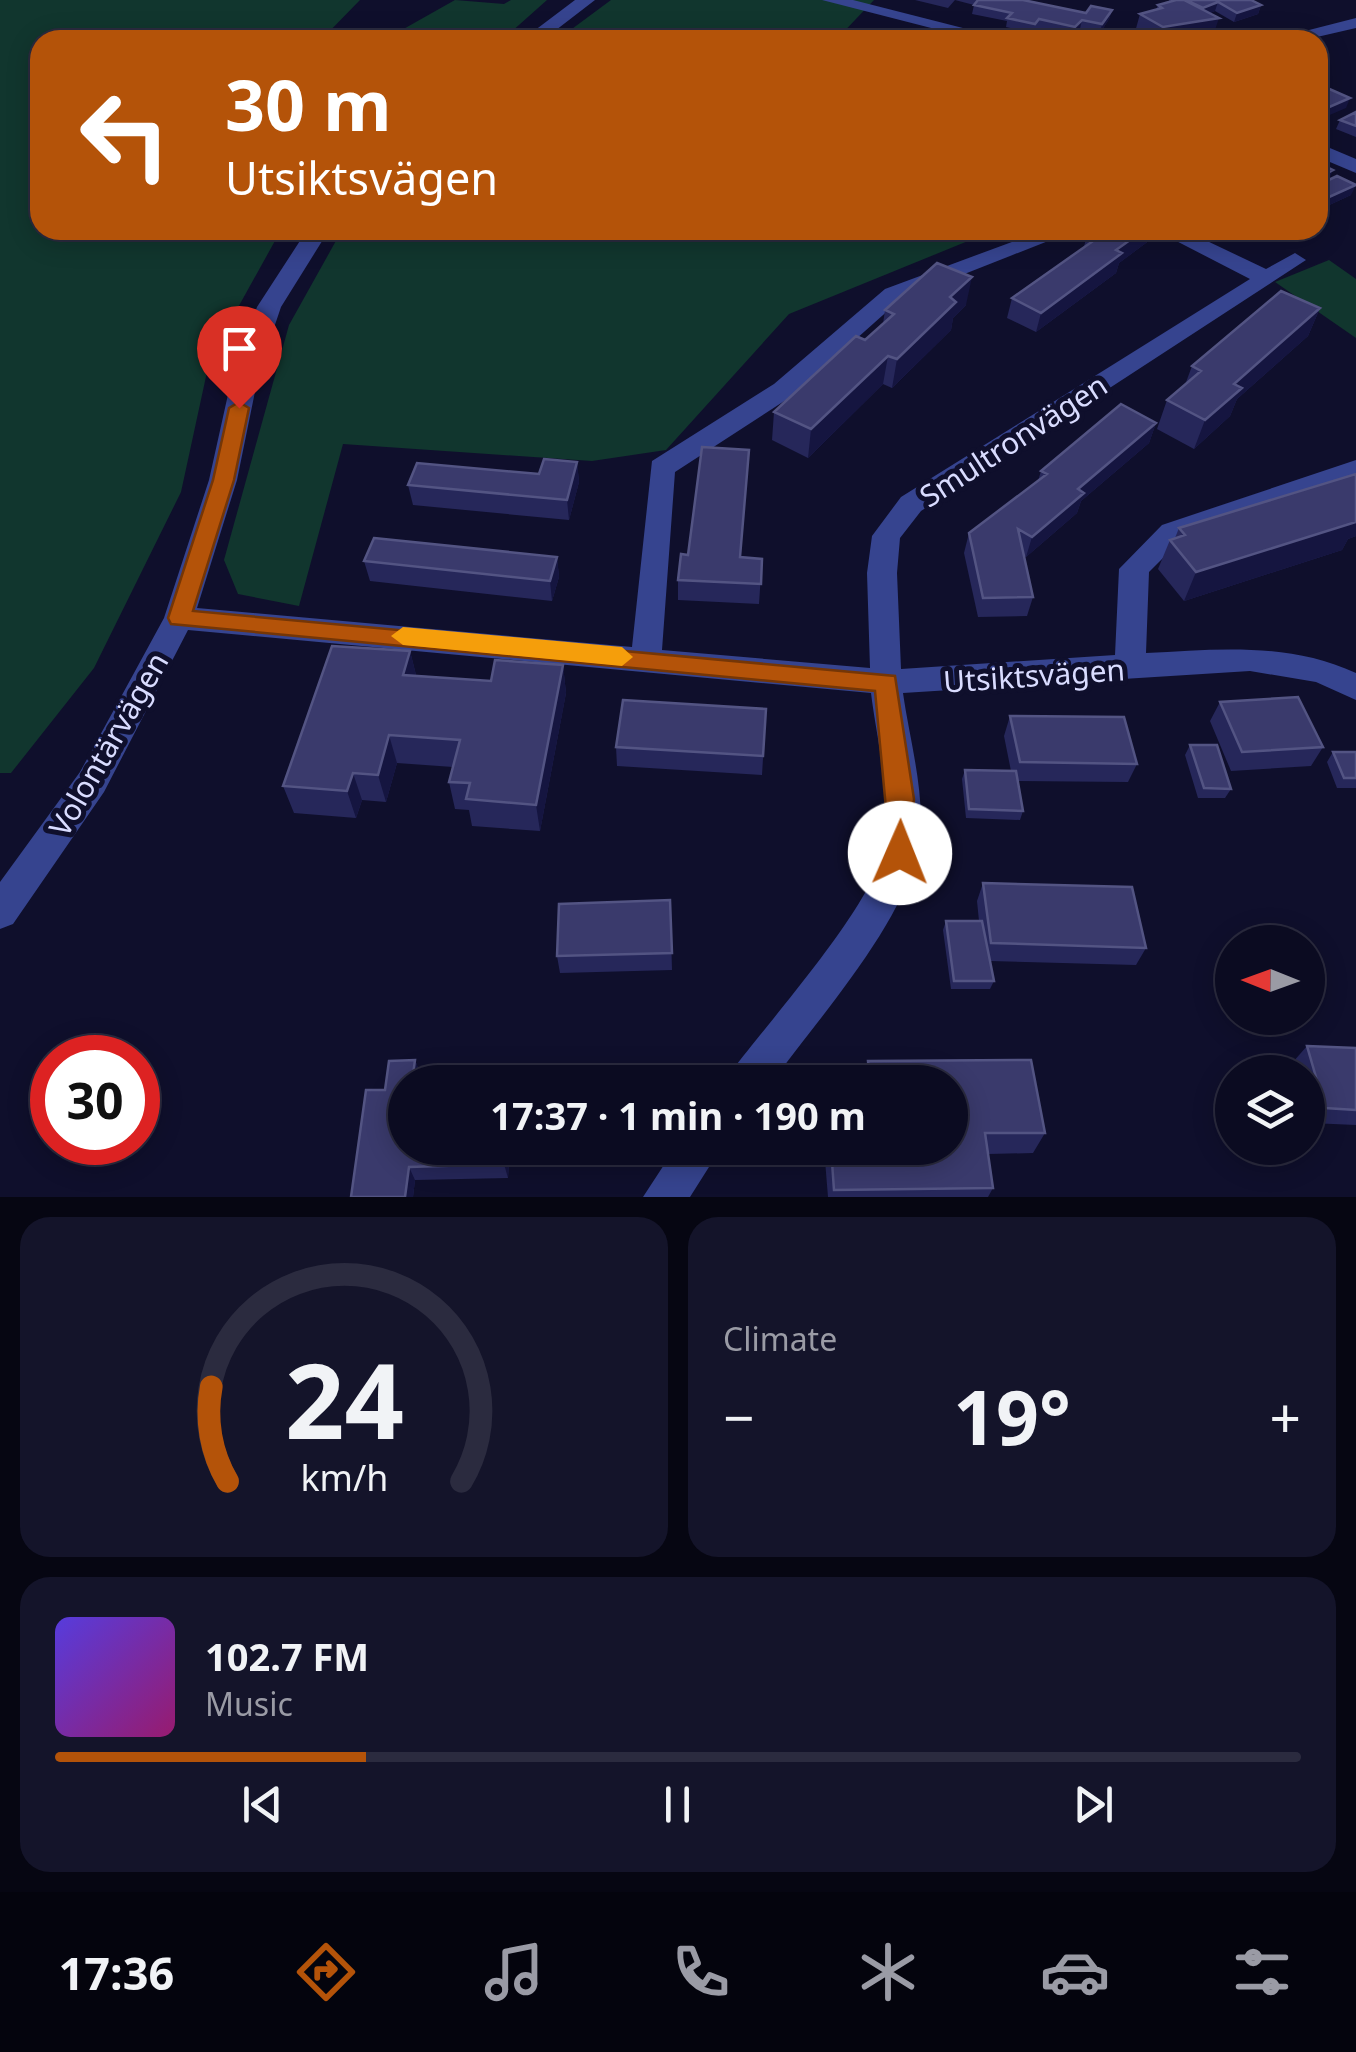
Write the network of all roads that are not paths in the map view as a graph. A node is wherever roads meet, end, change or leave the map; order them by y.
1 (586, 0) edge
2 (831, 0) edge
3 (1356, 23) edge
4 (545, 30) edge
5 (958, 30) edge
6 (1324, 30) edge
7 (1328, 153) edge
8 (1356, 167) edge
9 (312, 240) edge
10 (1039, 240) edge
11 (1187, 240) edge
12 (1295, 260) dead end
13 (1267, 278) junction
14 (1356, 470) edge
15 (180, 618) junction
16 (646, 659) junction
17 (1130, 667) junction
18 (886, 682) junction
19 (1352, 685) edge
20 (0, 912) edge
21 (761, 1065) edge
22 (688, 1165) edge
23 (664, 1197) edge

1 - 4 street
2 - 5 street
3 - 6 street
7 - 8 street
9 - 15 street, Volontärvägen
10 - 16 street
11 - 13 street
12 - 13 street, Smultronvägen
13 - 18 street, Smultronvägen
14 - 17 street
15 - 16 street, Utsiktsvägen
15 - 20 street, Volontärvägen
16 - 18 street, Utsiktsvägen
17 - 18 street, Utsiktsvägen
17 - 19 street, Utsiktsvägen
18 - 21 street, Smultronvägen
22 - 23 street

